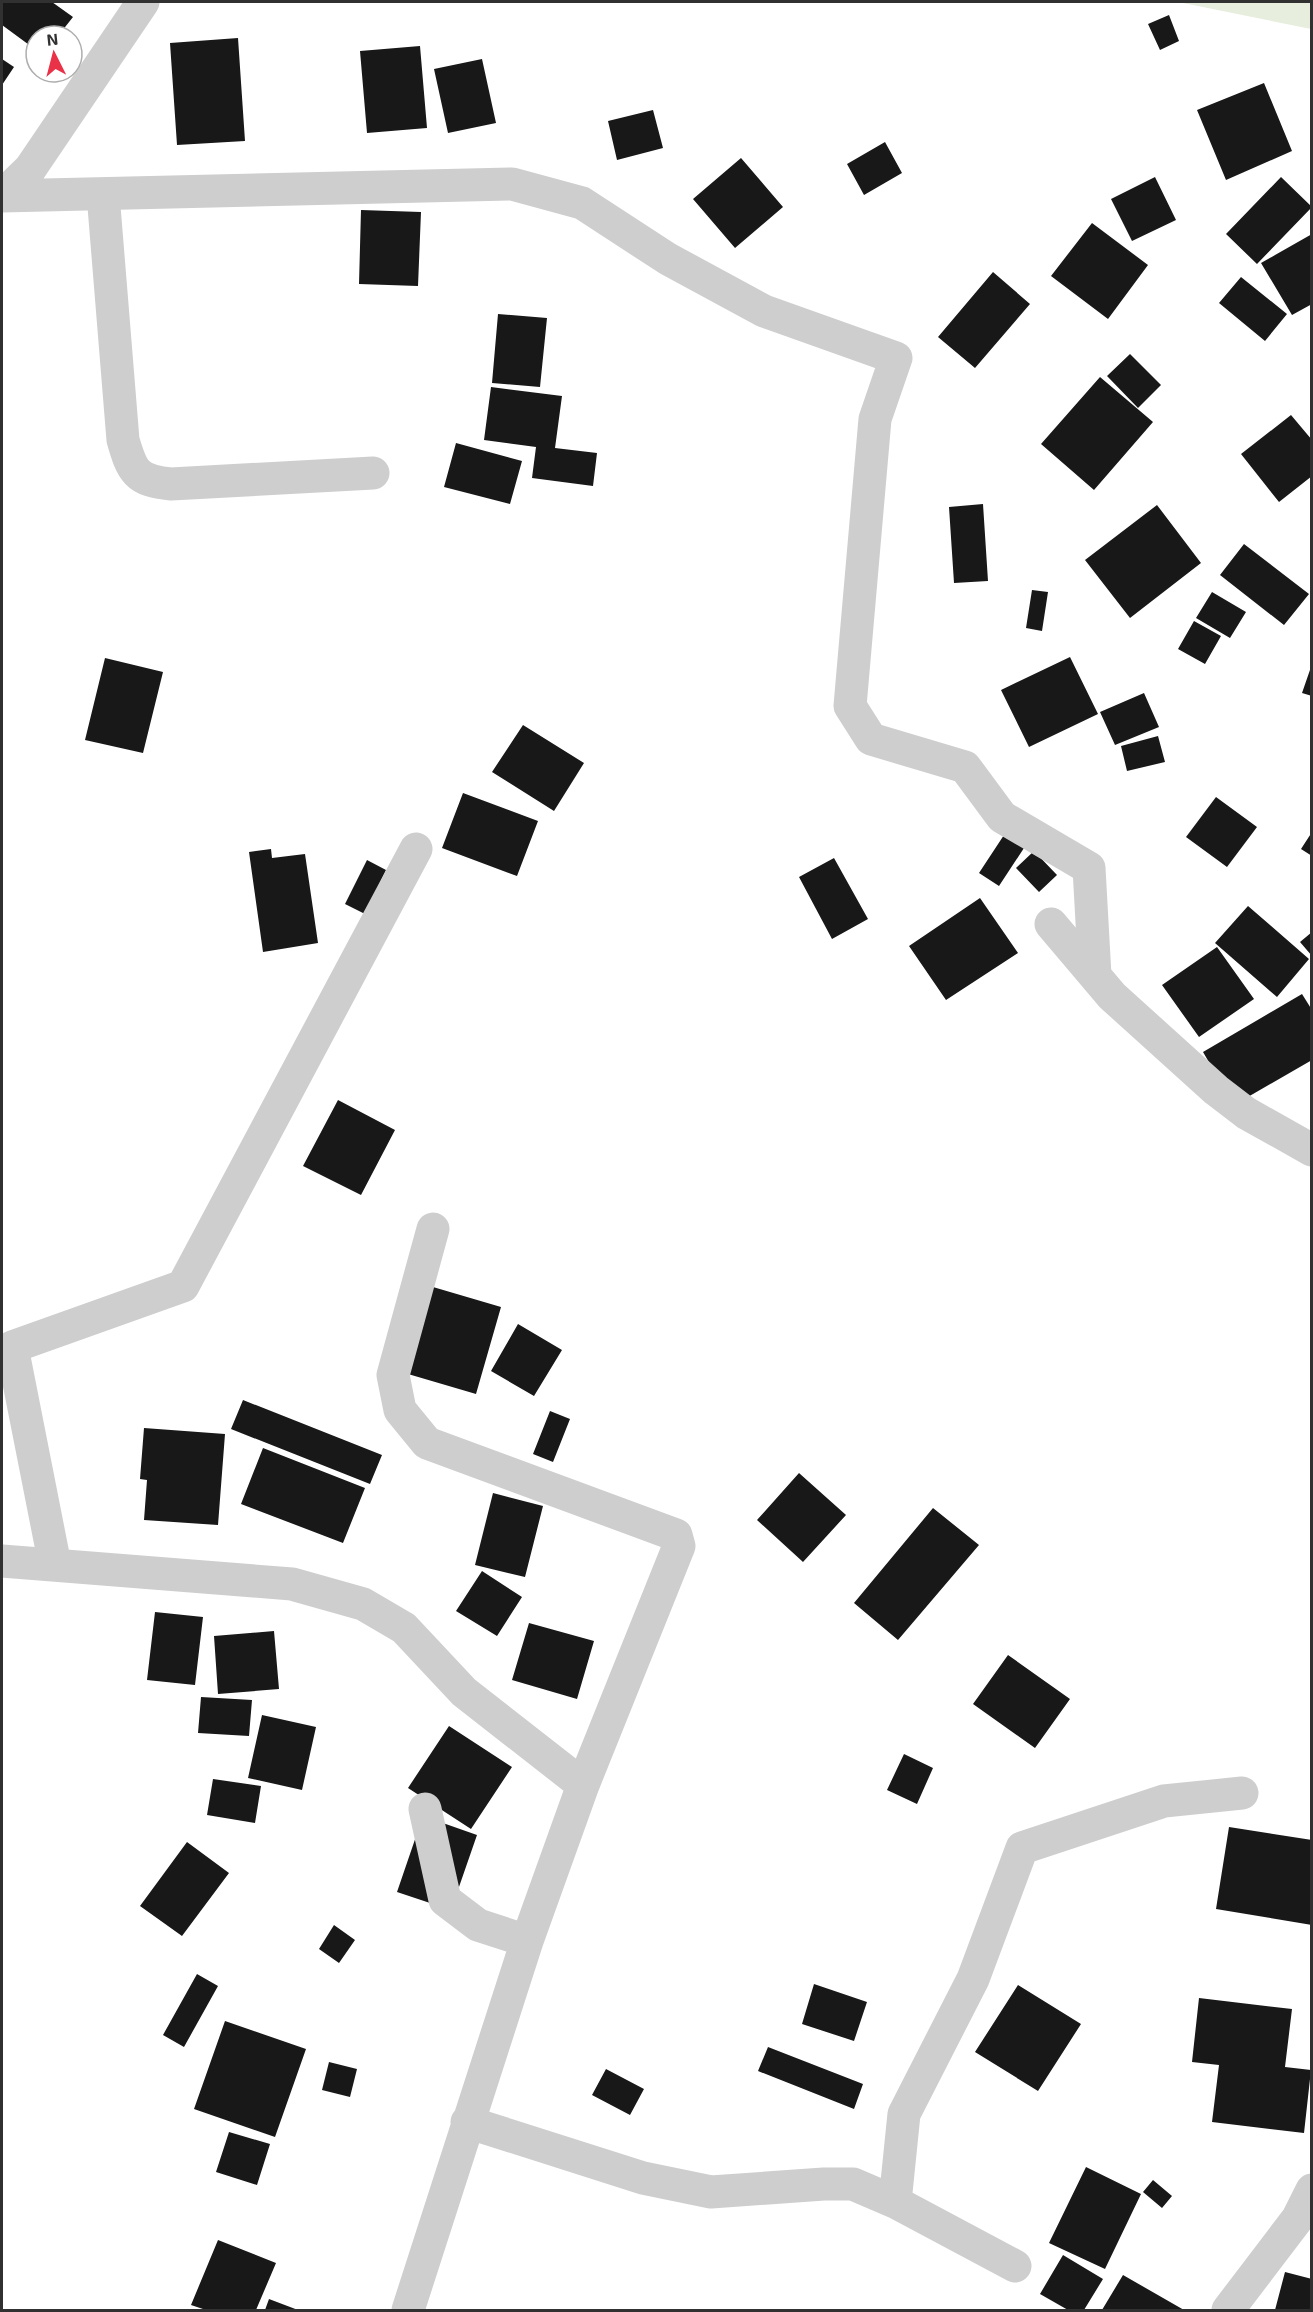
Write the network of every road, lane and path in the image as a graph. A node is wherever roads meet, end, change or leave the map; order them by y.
1 (144, 2) edge
2 (103, 194) junction
3 (2, 196) edge
4 (373, 473) dead end
5 (416, 849) dead end
6 (1051, 924) dead end
7 (1095, 976) junction
8 (1311, 1150) edge
9 (433, 1229) dead end
10 (2, 1561) edge
11 (55, 1565) junction
12 (583, 1785) junction
13 (1242, 1793) dead end
14 (425, 1809) dead end
15 (527, 1941) junction
16 (467, 2122) junction
17 (1311, 2190) edge
18 (895, 2202) junction
19 (1015, 2266) dead end
20 (408, 2310) edge
21 (1228, 2310) edge

1 - 3 street
2 - 3 street
2 - 4 street
2 - 7 street
5 - 11 street
6 - 7 street
7 - 8 street
9 - 12 street
10 - 11 street
11 - 12 street
12 - 15 street
13 - 18 street
14 - 15 street
15 - 16 street
16 - 18 street
16 - 20 street
17 - 21 street
18 - 19 street

